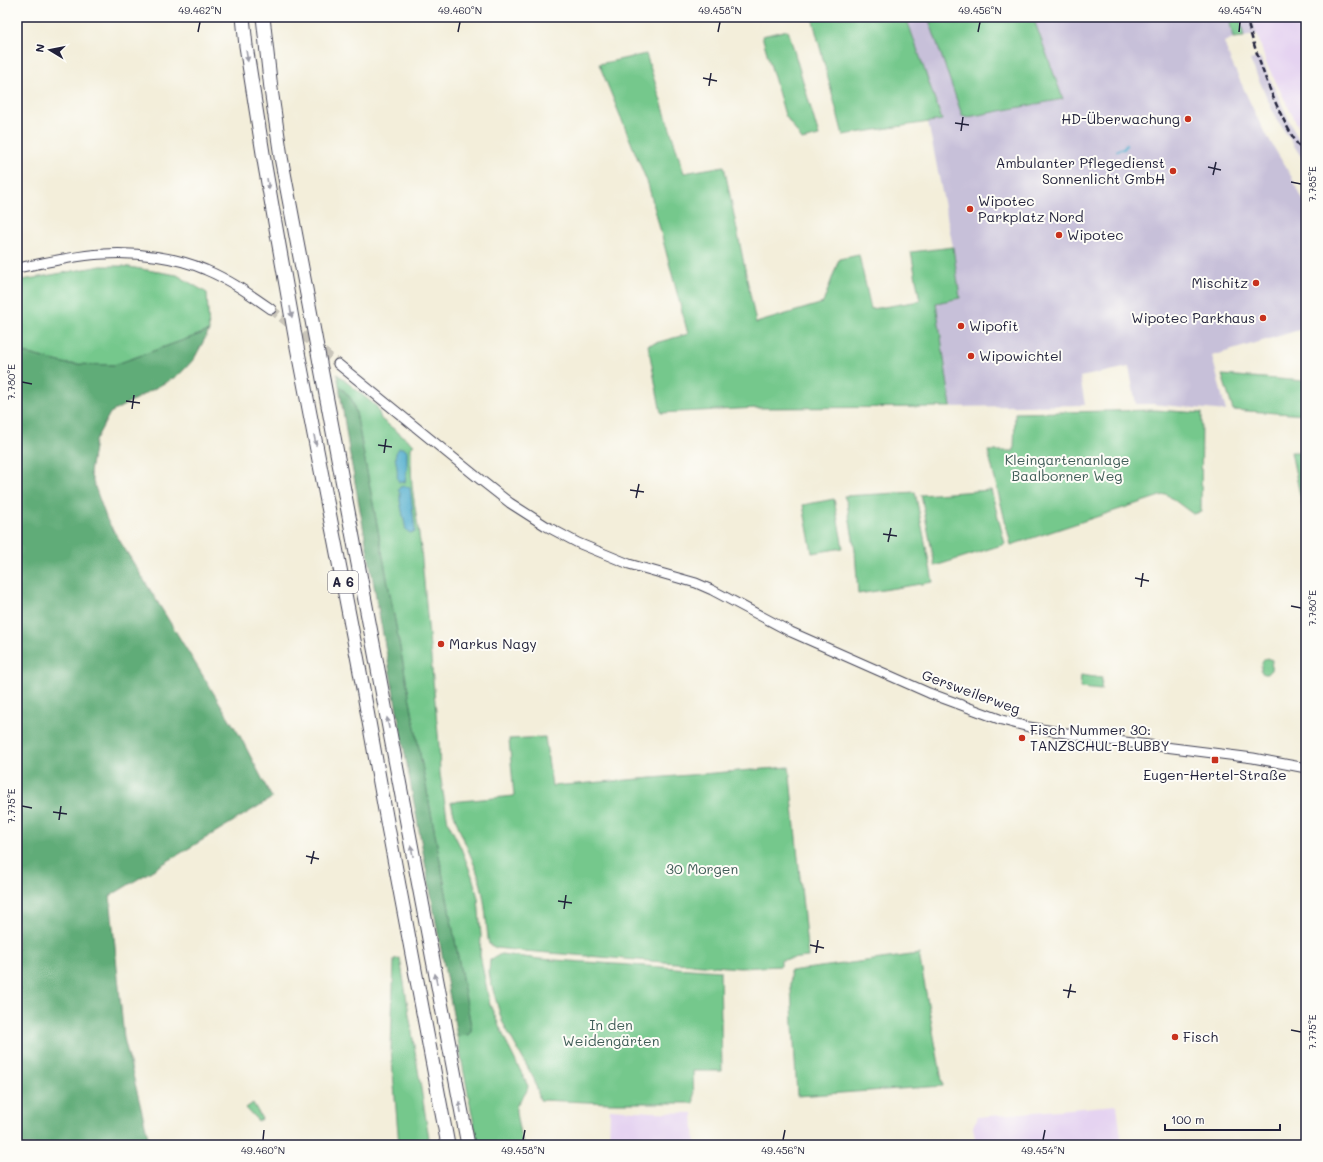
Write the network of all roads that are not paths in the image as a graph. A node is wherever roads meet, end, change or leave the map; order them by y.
1 (243, 17) edge
2 (263, 17) edge
3 (17, 268) edge
4 (271, 309) tunnel mouth
5 (338, 364) tunnel mouth
6 (1306, 768) edge
7 (448, 1145) edge
8 (468, 1145) edge

1 -> 7 highway, A 6
8 -> 2 highway, A 6
3 - 4 street
5 - 6 street, Gersweilerweg

